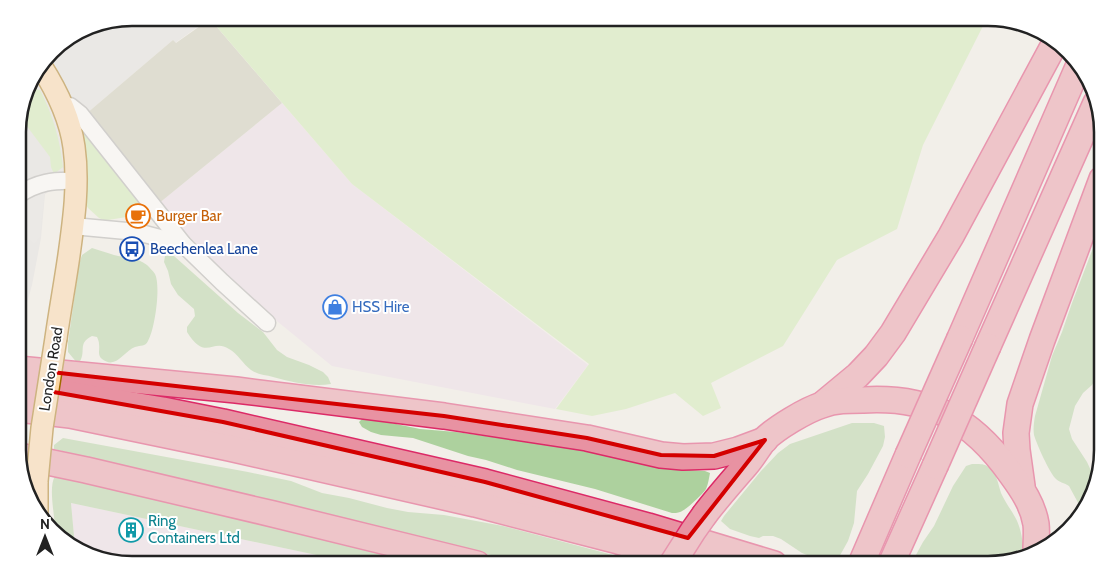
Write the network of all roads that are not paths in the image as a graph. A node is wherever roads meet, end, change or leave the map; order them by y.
1 (1052, 48) edge
2 (45, 72) edge
3 (1076, 73) edge
4 (62, 106) junction
5 (1092, 113) edge
6 (76, 181) junction
7 (26, 190) edge
8 (1094, 201) edge
9 (73, 226) junction
10 (183, 244) junction
11 (267, 323) dead end
12 (26, 370) edge
13 (26, 387) edge
14 (821, 405) junction
15 (26, 409) edge
16 (765, 440) junction
17 (27, 458) edge
18 (1023, 490) junction
19 (37, 496) edge
20 (1036, 524) junction
21 (1044, 540) edge
22 (1036, 544) edge
23 (895, 555) edge
24 (444, 556) edge
25 (670, 556) edge
26 (677, 556) edge
27 (747, 556) edge
28 (865, 556) edge

1 - 14 highway
2 - 4 main road, London Road
3 - 28 highway, bridge
4 - 6 main road, London Road
4 - 10 street
5 - 23 highway, bridge
6 - 7 street
6 - 9 main road, London Road
8 - 18 highway
9 - 10 street
9 - 19 main road, London Road, bridge
10 - 11 street
12 - 16 highway
13 - 27 highway
14 - 16 highway
14 - 18 highway
15 - 25 highway
16 - 26 highway, bridge
17 - 24 highway
18 - 20 highway
20 - 21 highway
20 - 22 highway

